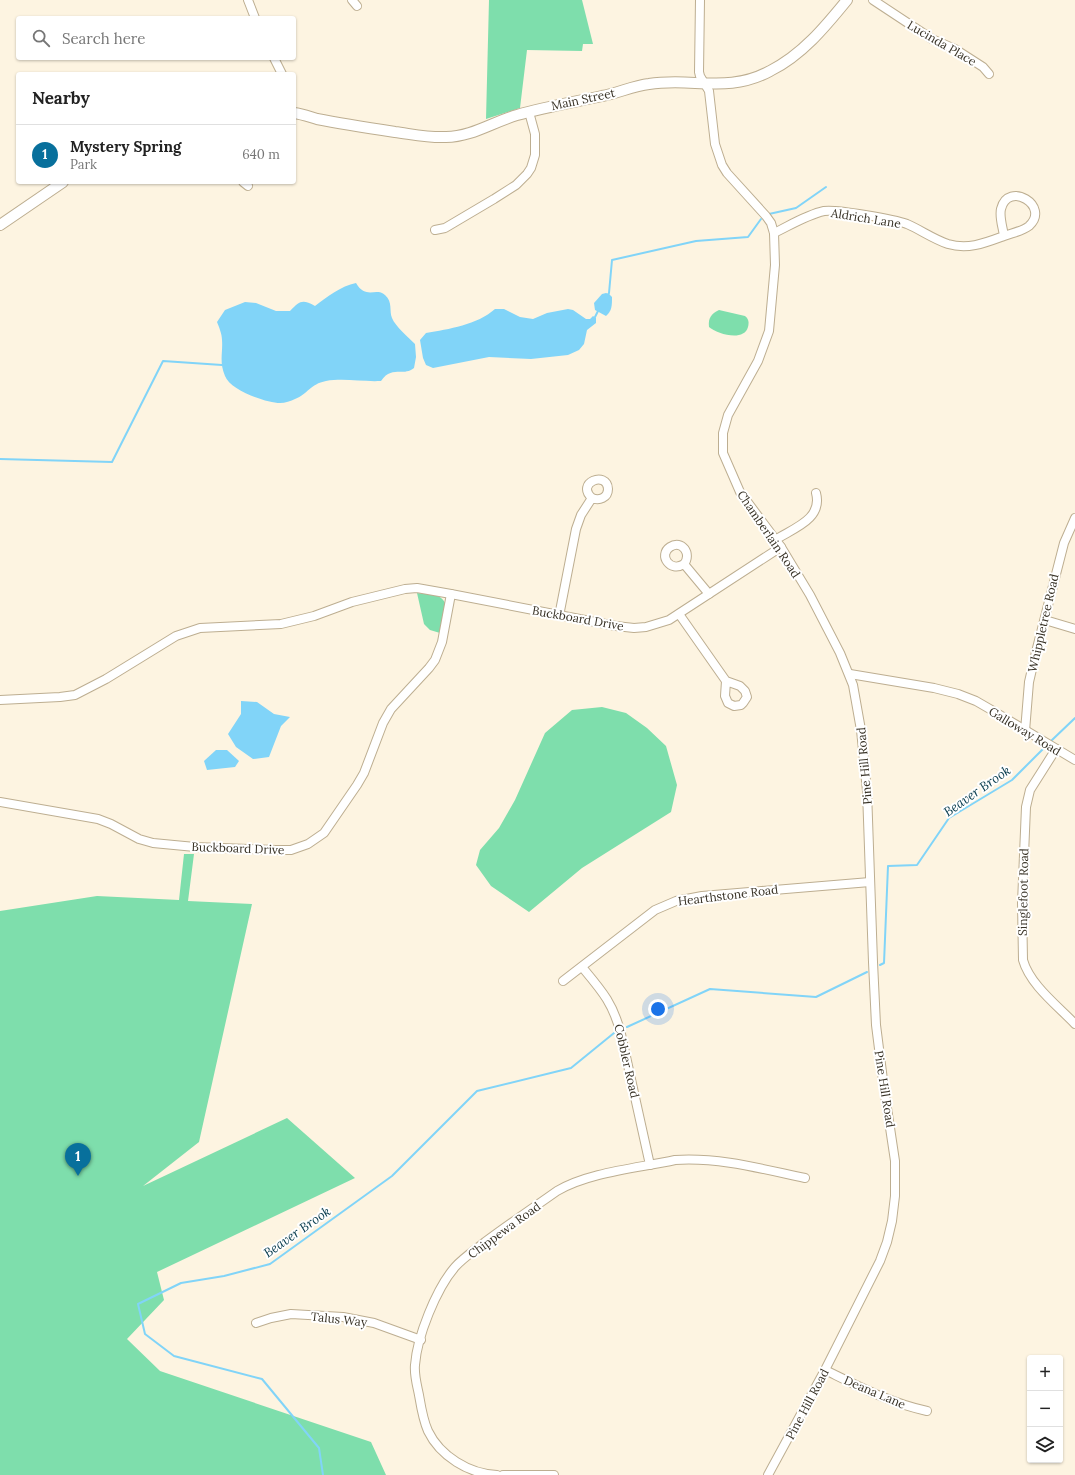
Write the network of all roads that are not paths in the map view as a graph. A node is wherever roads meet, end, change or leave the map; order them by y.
1 (248, 0) edge
2 (700, 0) edge
3 (847, 0) edge
4 (873, 0) edge
5 (254, 16) edge
6 (275, 60) edge
7 (281, 72) edge
8 (989, 74) dead end
9 (705, 84) junction
10 (296, 110) edge
11 (529, 112) junction
12 (60, 184) edge
13 (0, 225) edge
14 (435, 230) dead end
15 (774, 233) junction
16 (1004, 236) junction
17 (816, 493) dead end
18 (592, 498) dead end
19 (1075, 518) edge
20 (775, 540) junction
21 (781, 547) junction
22 (684, 564) dead end
23 (451, 594) junction
24 (709, 594) junction
25 (679, 614) junction
26 (559, 616) junction
27 (1045, 620) junction
28 (1075, 629) edge
29 (850, 674) junction
30 (726, 681) dead end
31 (0, 700) edge
32 (1025, 731) junction
33 (1056, 749) junction
34 (1075, 760) edge
35 (0, 802) edge
36 (870, 882) junction
37 (582, 966) junction
38 (563, 982) dead end
39 (1075, 1024) edge
40 (650, 1165) junction
41 (805, 1178) dead end
42 (256, 1323) dead end
43 (421, 1340) junction
44 (825, 1370) junction
45 (927, 1411) dead end
46 (497, 1475) edge
47 (503, 1475) edge
48 (554, 1475) edge
49 (768, 1475) edge

1 - 5 street
2 - 9 street, Chamberlain Road
3 - 9 main road, Main Street
4 - 8 street, Lucinda Place
6 - 7 street
9 - 11 main road, Main Street
9 - 15 street, Chamberlain Road
10 - 11 main road, Main Street
11 - 14 street
12 - 13 main road
15 - 16 street, Aldrich Lane
15 - 20 street, Chamberlain Road
16 - 16 street, Aldrich Lane
17 - 20 street
18 - 26 street
19 - 27 street, Whippletree Road
20 - 21 street, Chamberlain Road
21 - 24 street, Buckboard Drive
21 - 29 street, Chamberlain Road
22 - 24 street
23 - 26 street, Buckboard Drive
23 - 31 street, Buckboard Drive
23 - 35 street, Buckboard Drive
24 - 25 street, Buckboard Drive
25 - 26 street, Buckboard Drive
25 - 30 street
27 - 28 street
27 - 32 street, Whippletree Road
29 - 32 street, Galloway Road
29 - 36 street, Pine Hill Road
32 - 33 street, Galloway Road
33 - 34 street, Galloway Road
33 - 39 street, Singlefoot Road
36 - 37 street, Hearthstone Road
36 - 44 street, Pine Hill Road
37 - 38 street, Hearthstone Road
37 - 40 street, Cobbler Road
40 - 41 street, Chippewa Road
40 - 43 street, Chippewa Road
42 - 43 street, Talus Way
43 - 46 street, Chippewa Road
44 - 45 street, Deana Lane
44 - 49 street, Pine Hill Road
47 - 48 street

